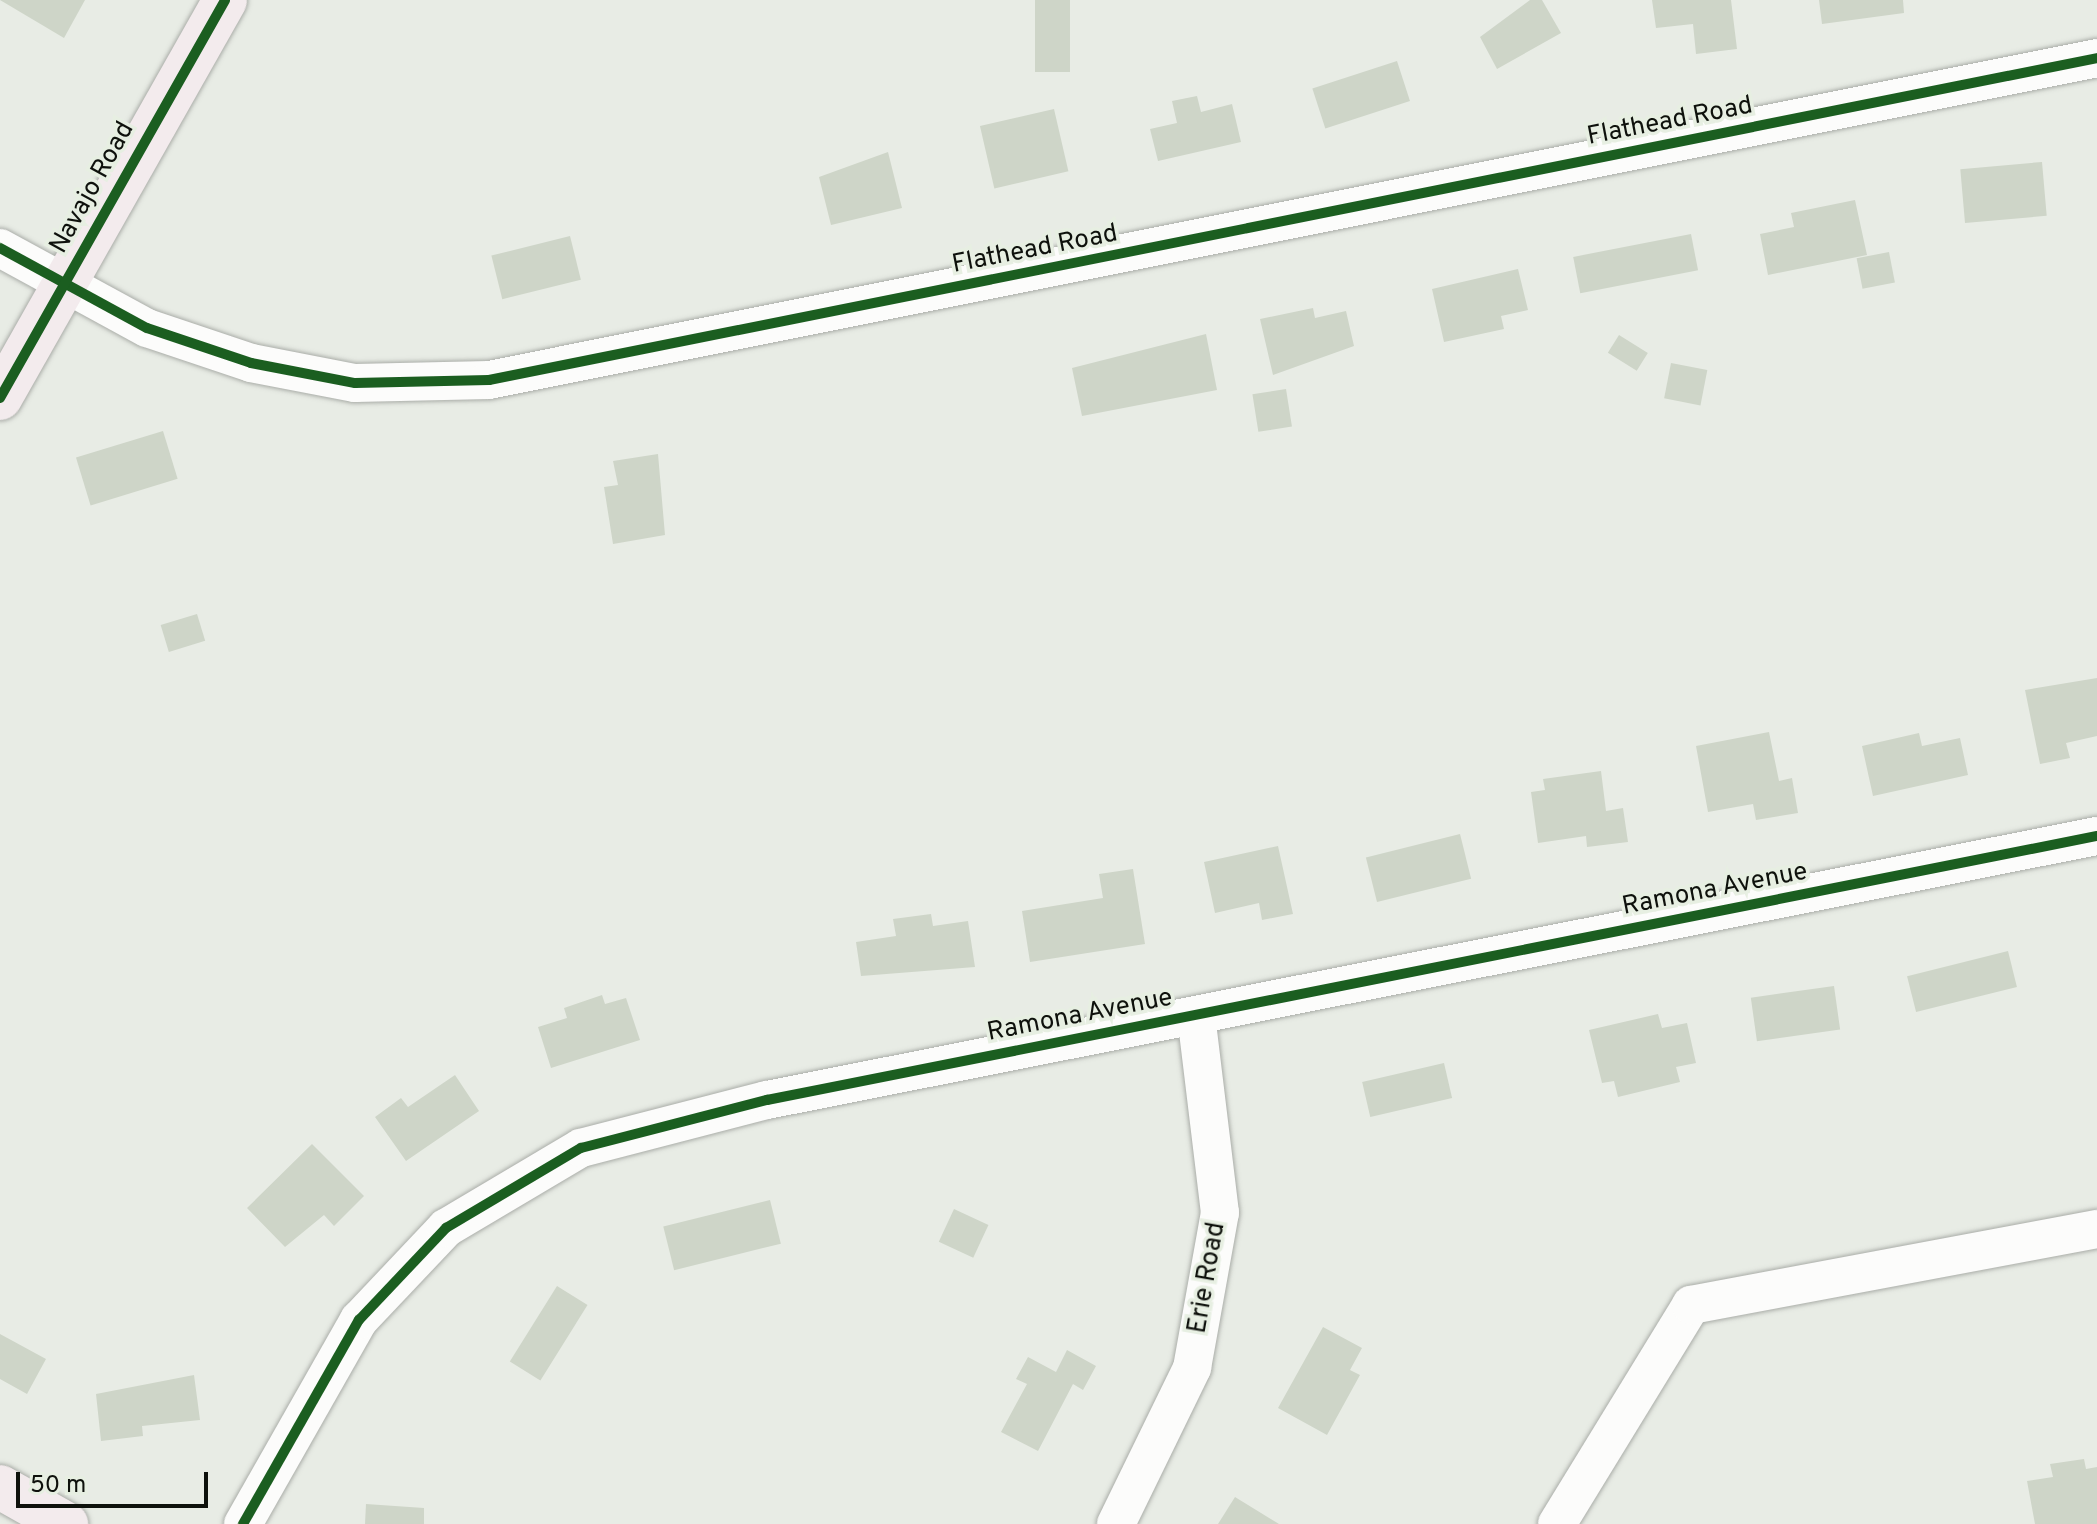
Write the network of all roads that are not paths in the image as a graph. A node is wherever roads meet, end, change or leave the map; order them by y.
1 (225, 0) edge
2 (2097, 58) edge
3 (0, 248) edge
4 (65, 285) junction
5 (0, 398) edge
6 (2097, 836) edge
7 (1196, 1016) junction
8 (2097, 1229) edge
9 (0, 1487) edge
10 (66, 1524) edge
11 (243, 1524) edge
12 (1116, 1524) edge
13 (1557, 1524) edge

1 - 4 main road, Navajo Road
2 - 4 street, Flathead Road
3 - 4 street, Flathead Road
4 - 5 main road, Navajo Road
6 - 7 street, Ramona Avenue
7 - 11 street, Ramona Avenue
7 - 12 street, Erie Road
8 - 13 street
9 - 10 main road

